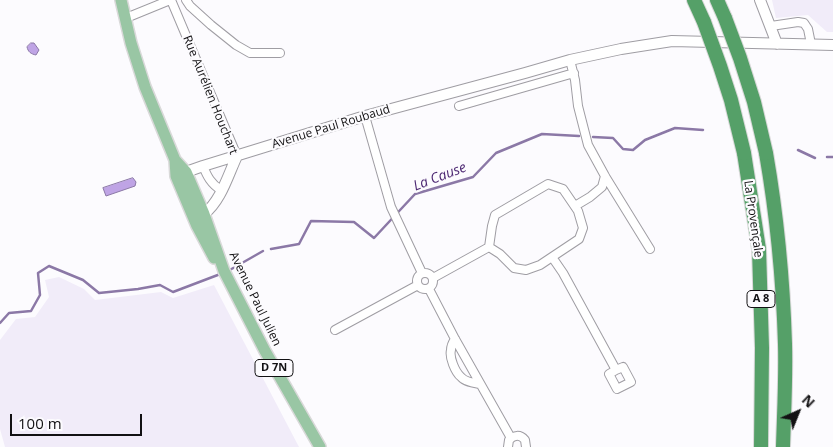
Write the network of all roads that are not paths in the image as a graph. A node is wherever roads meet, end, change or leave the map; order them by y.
1 (121, 0) edge
2 (170, 0) edge
3 (186, 0) edge
4 (694, 0) edge
5 (717, 0) edge
6 (760, 0) edge
7 (126, 18) junction
8 (771, 26) junction
9 (777, 44) junction
10 (811, 44) junction
11 (833, 44) edge
12 (280, 53) dead end
13 (570, 60) junction
14 (574, 73) junction
15 (478, 86) junction
16 (482, 99) junction
17 (458, 106) dead end
18 (365, 116) junction
19 (236, 156) junction
20 (203, 166) junction
21 (605, 176) junction
22 (180, 177) junction
23 (221, 190) junction
24 (575, 206) junction
25 (204, 214) junction
26 (489, 247) junction
27 (650, 249) dead end
28 (552, 257) junction
29 (222, 271) junction
30 (422, 274) junction
31 (433, 278) junction
32 (418, 285) junction
33 (230, 288) junction
34 (429, 288) junction
35 (335, 330) dead end
36 (455, 339) junction
37 (616, 370) dead end
38 (480, 384) junction
39 (511, 438) junction
40 (315, 447) edge
41 (320, 447) edge
42 (508, 447) edge
43 (526, 447) edge
44 (761, 447) edge
45 (783, 447) edge

1 - 7 main road, Avenue Paul Julien / D 7N
2 - 7 street, Rue Aurélien Houchart
2 - 19 street, Rue Aurélien Houchart
3 - 12 street
4 - 44 highway, La Provençale / A 8, bridge
5 - 45 highway, La Provençale / A 8, bridge
6 - 8 street
7 - 22 main road, Avenue Paul Julien / D 7N
8 - 9 street
8 - 10 street
9 - 10 street, Avenue Paul Roubaud
9 - 13 street, Avenue Paul Roubaud
10 - 11 street, Avenue Paul Roubaud
13 - 14 street
13 - 15 street, Avenue Paul Roubaud
14 - 16 street
14 - 21 street
15 - 16 street
15 - 18 street, Avenue Paul Roubaud
16 - 17 street
18 - 19 street, Avenue Paul Roubaud
18 - 30 street
19 - 20 street, Avenue Paul Roubaud
19 - 23 street, Rue Aurélien Houchart
20 - 22 street, Avenue Paul Roubaud
20 - 23 street
21 - 24 street
21 - 27 street
22 - 25 main road, Avenue Paul Julien / D 7N
22 - 29 main road, Avenue Paul Julien / D 7N
23 - 25 street, Rue Aurélien Houchart
24 - 26 street
24 - 28 street
25 - 29 main road, Avenue Paul Julien / D 7N
26 - 28 street
26 - 31 street
28 - 37 street
29 - 33 main road, Avenue Paul Julien / D 7N
30 - 31 street
30 - 32 street
31 - 34 street
32 - 34 street
32 - 35 street
33 - 40 main road, Avenue Paul Julien / D 7N
33 - 41 main road, Avenue Paul Julien / D 7N
34 - 36 street
36 - 38 street
36 - 38 street
38 - 39 street
39 - 42 street
39 - 43 street

